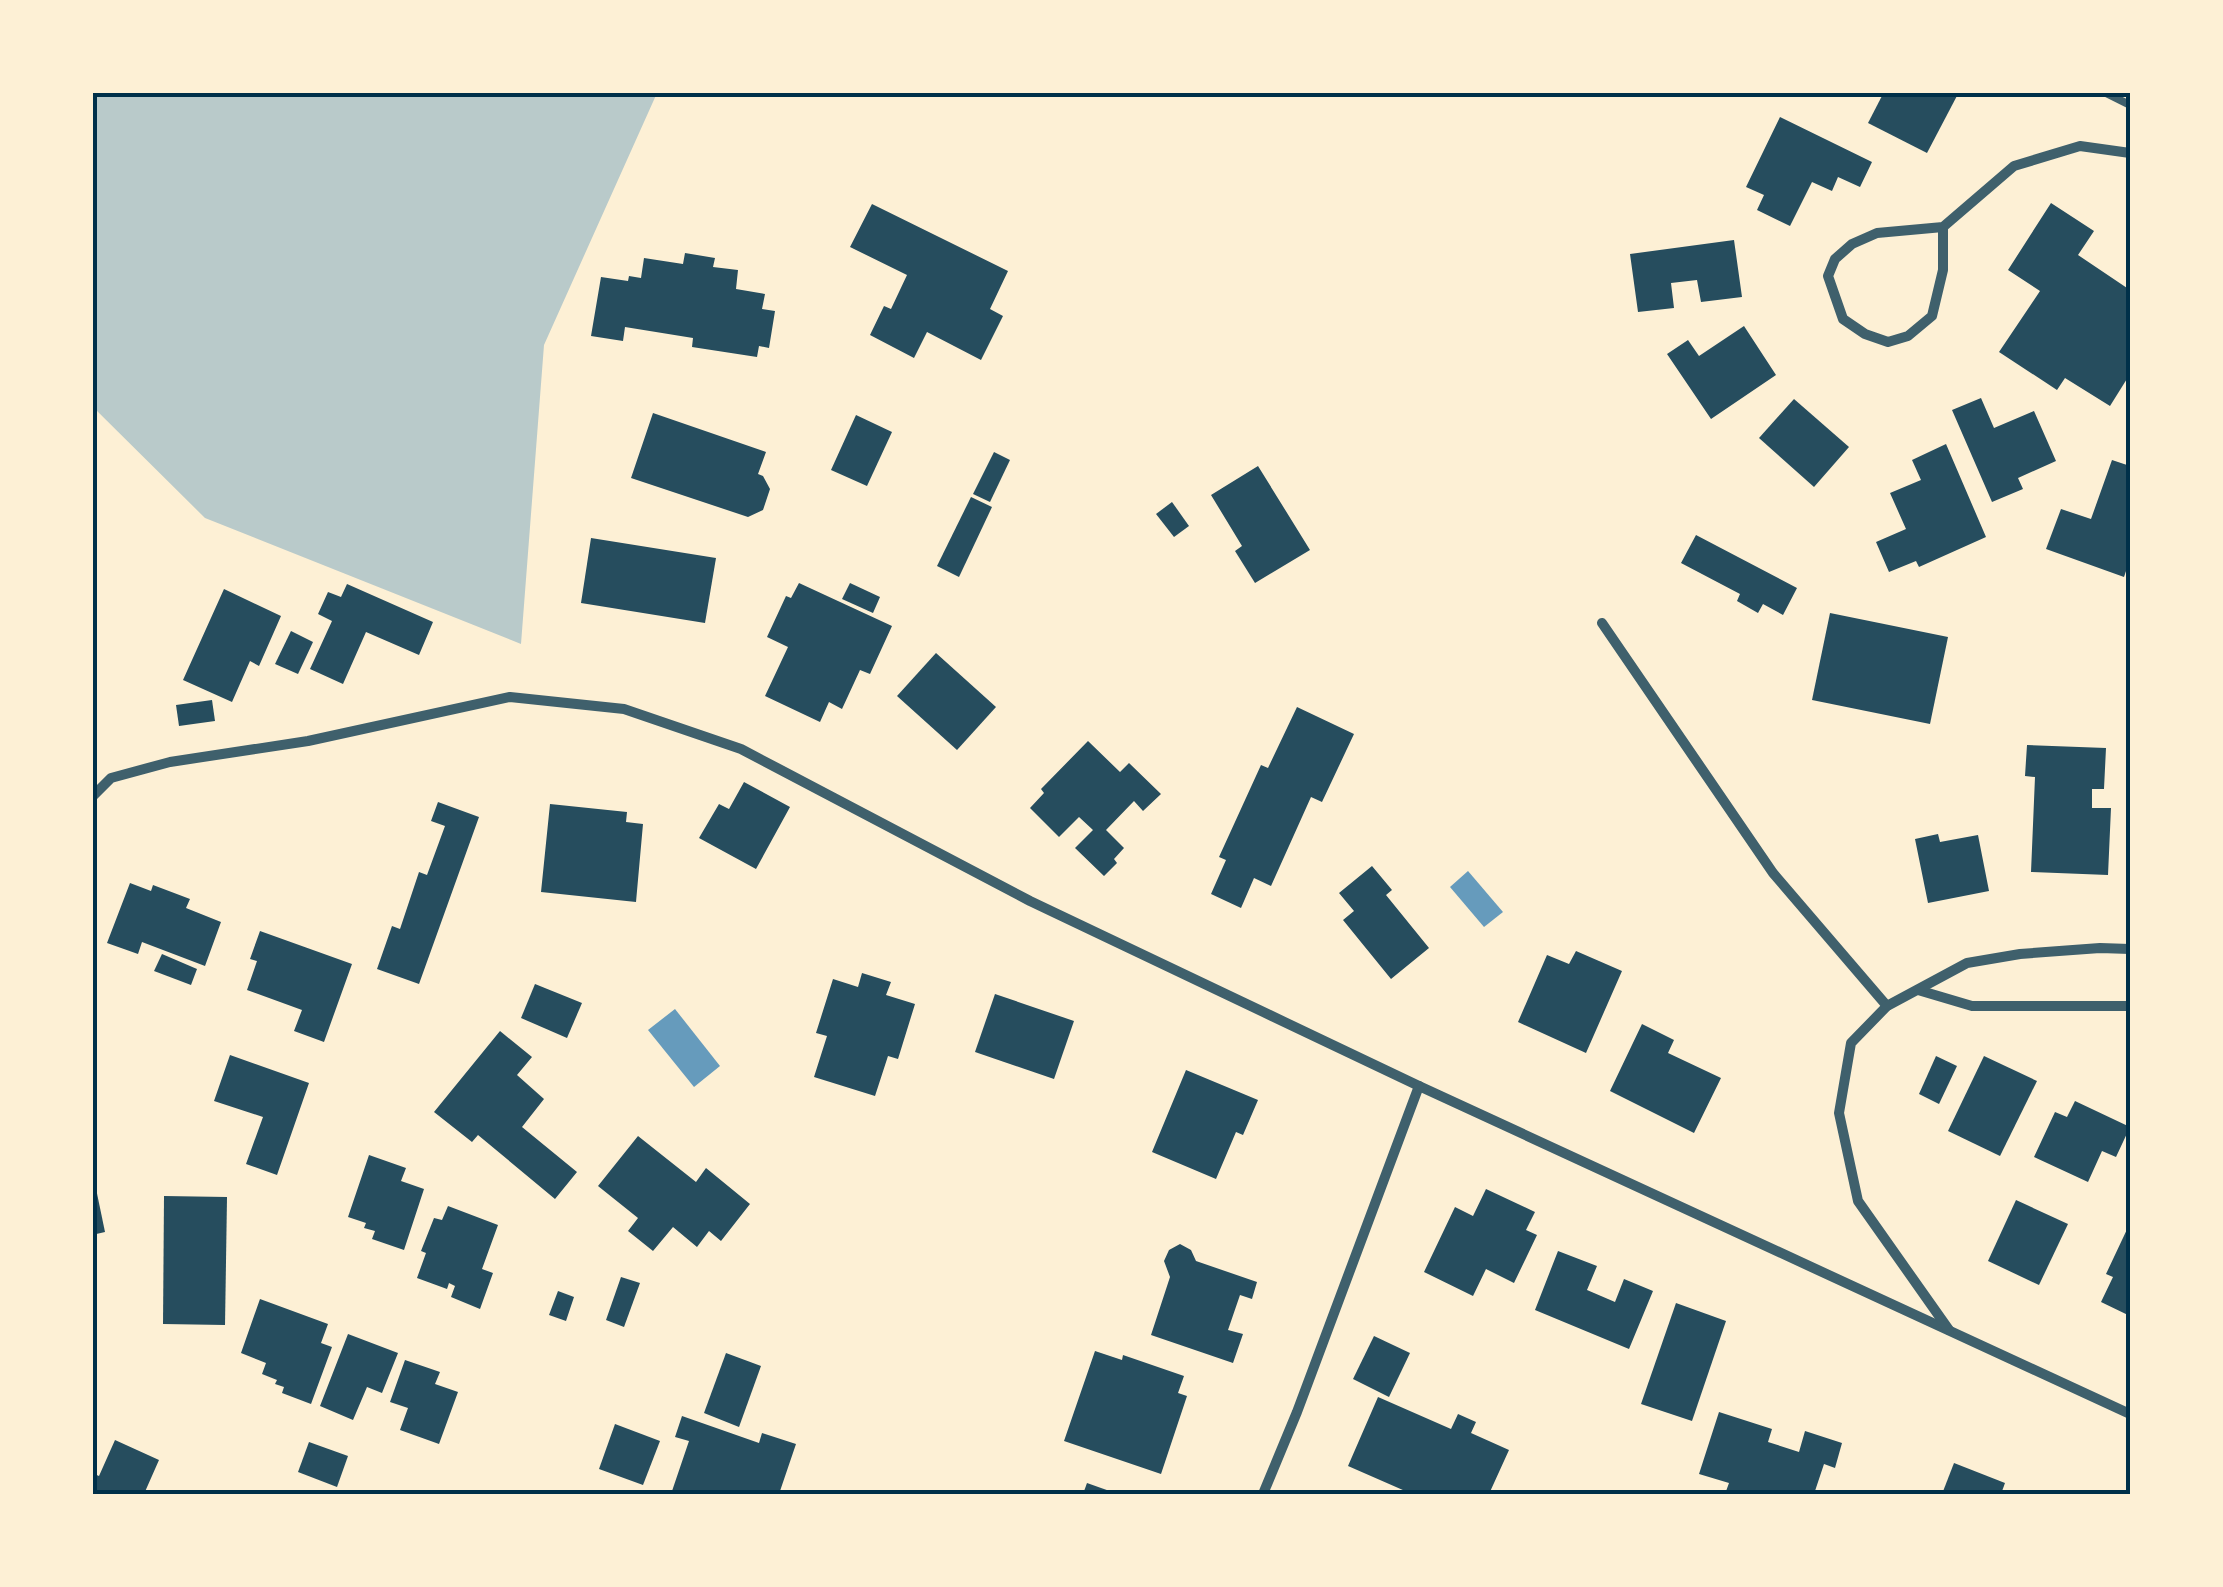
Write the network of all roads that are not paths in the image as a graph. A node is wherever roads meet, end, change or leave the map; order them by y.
1 (2104, 92) edge
2 (2130, 105) edge
3 (2130, 153) edge
4 (1943, 227) junction
5 (1602, 623) dead end
6 (92, 797) edge
7 (2130, 949) edge
8 (1918, 990) junction
9 (1887, 1006) junction
10 (2130, 1006) edge
11 (1419, 1086) junction
12 (1950, 1331) junction
13 (2130, 1414) edge
14 (1263, 1494) edge

1 - 2 lane
3 - 4 street
4 - 4 street
5 - 9 street
6 - 11 street
7 - 8 street
8 - 9 street
8 - 10 street
9 - 12 street
11 - 12 street
11 - 14 street
12 - 13 street

